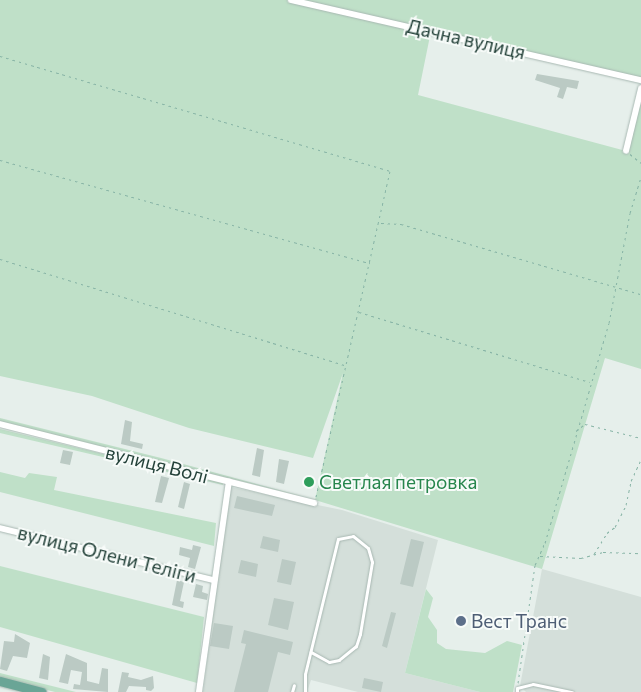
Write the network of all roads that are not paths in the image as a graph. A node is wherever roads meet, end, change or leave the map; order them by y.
1 (292, 0) edge
2 (308, 3) edge
3 (641, 80) edge
4 (641, 89) edge
5 (626, 151) road end
6 (0, 424) edge
7 (229, 482) junction
8 (314, 503) road end
9 (0, 528) edge
10 (214, 580) junction
11 (311, 652) junction
12 (0, 682) edge
13 (294, 685) dead end
14 (517, 690) edge
15 (42, 692) edge
16 (199, 692) edge
17 (292, 692) edge
18 (305, 692) edge
19 (572, 692) edge

1 - 2 street, Дачна вулиця
2 - 3 street, Дачна вулиця
4 - 5 street
6 - 7 street, вулиця Волі
7 - 8 street, вулиця Волі
7 - 10 street
9 - 10 street, вулиця Олени Теліги
10 - 16 street
11 - 11 lane
11 - 18 lane
12 - 15 main road
13 - 17 lane
14 - 19 lane

